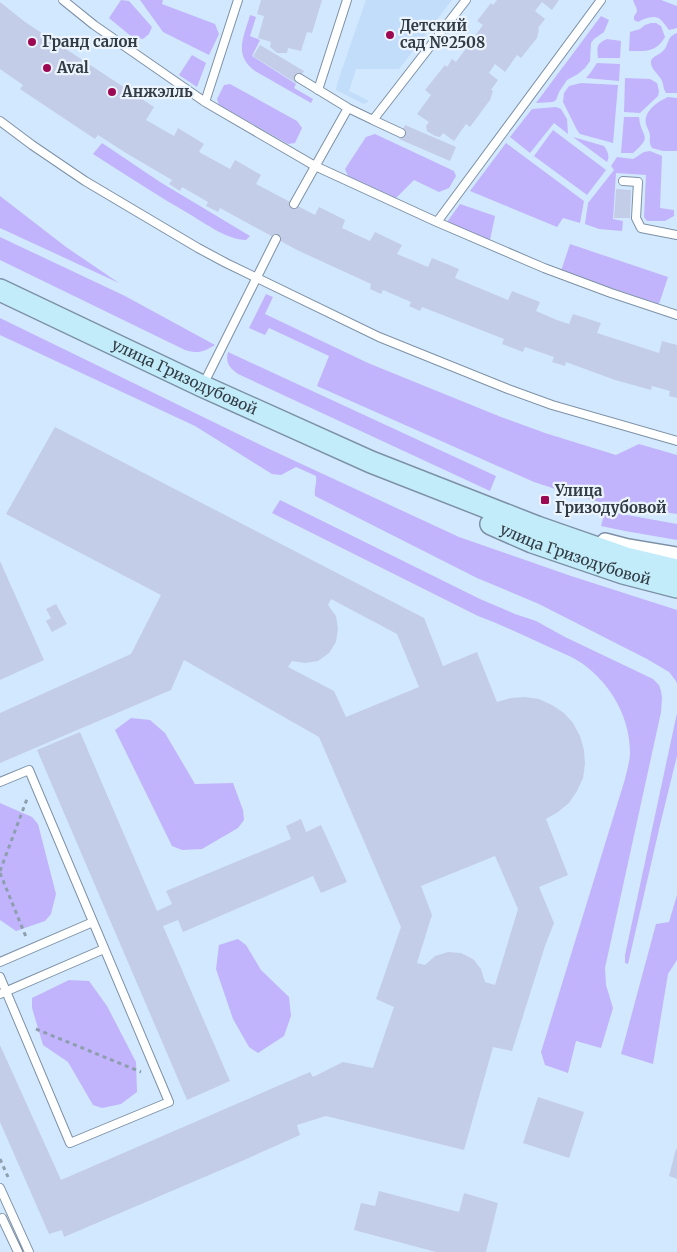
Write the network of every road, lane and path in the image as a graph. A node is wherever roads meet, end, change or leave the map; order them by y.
1 (63, 0) edge
2 (238, 0) edge
3 (347, 0) edge
4 (466, 0) edge
5 (600, 0) edge
6 (299, 78) dead end
7 (318, 90) junction
8 (205, 102) junction
9 (348, 108) junction
10 (373, 120) junction
11 (0, 122) edge
12 (401, 133) dead end
13 (315, 166) junction
14 (623, 181) dead end
15 (294, 204) dead end
16 (438, 222) junction
17 (677, 234) edge
18 (276, 240) dead end
19 (256, 278) junction
20 (0, 290) edge
21 (677, 315) edge
22 (202, 386) junction
23 (677, 441) edge
24 (371, 462) junction
25 (499, 512) junction
26 (677, 555) edge
27 (677, 570) edge
28 (677, 587) edge
29 (33, 779) junction
30 (0, 782) edge
31 (0, 872) edge
32 (93, 922) junction
33 (31, 949) junction
34 (104, 949) junction
35 (0, 962) edge
36 (0, 978) edge
37 (3, 992) edge
38 (19, 1022) junction
39 (160, 1082) junction
40 (0, 1188) edge
41 (0, 1219) edge
42 (18, 1252) edge
43 (29, 1252) edge

1 - 8 lane
2 - 8 lane
3 - 7 lane
4 - 10 lane
5 - 16 lane
6 - 7 lane
7 - 9 lane
8 - 13 lane
9 - 10 lane
9 - 13 lane
10 - 12 lane
11 - 19 lane
13 - 15 lane
13 - 16 lane
14 - 17 lane
16 - 21 lane
18 - 19 lane
19 - 22 lane
19 - 23 lane
20 - 22 street, улица Гризодубовой
22 - 24 street, улица Гризодубовой
24 - 25 street, улица Гризодубовой
24 - 28 street, улица Гризодубовой
25 - 26 street
25 - 27 street, улица Гризодубовой
29 - 30 lane
29 - 31 path
29 - 32 lane
31 - 33 path
32 - 33 lane
32 - 34 lane
33 - 35 lane
34 - 37 lane
34 - 39 lane
36 - 37 lane
37 - 38 lane
38 - 39 path
38 - 39 lane
40 - 43 lane
41 - 42 lane

